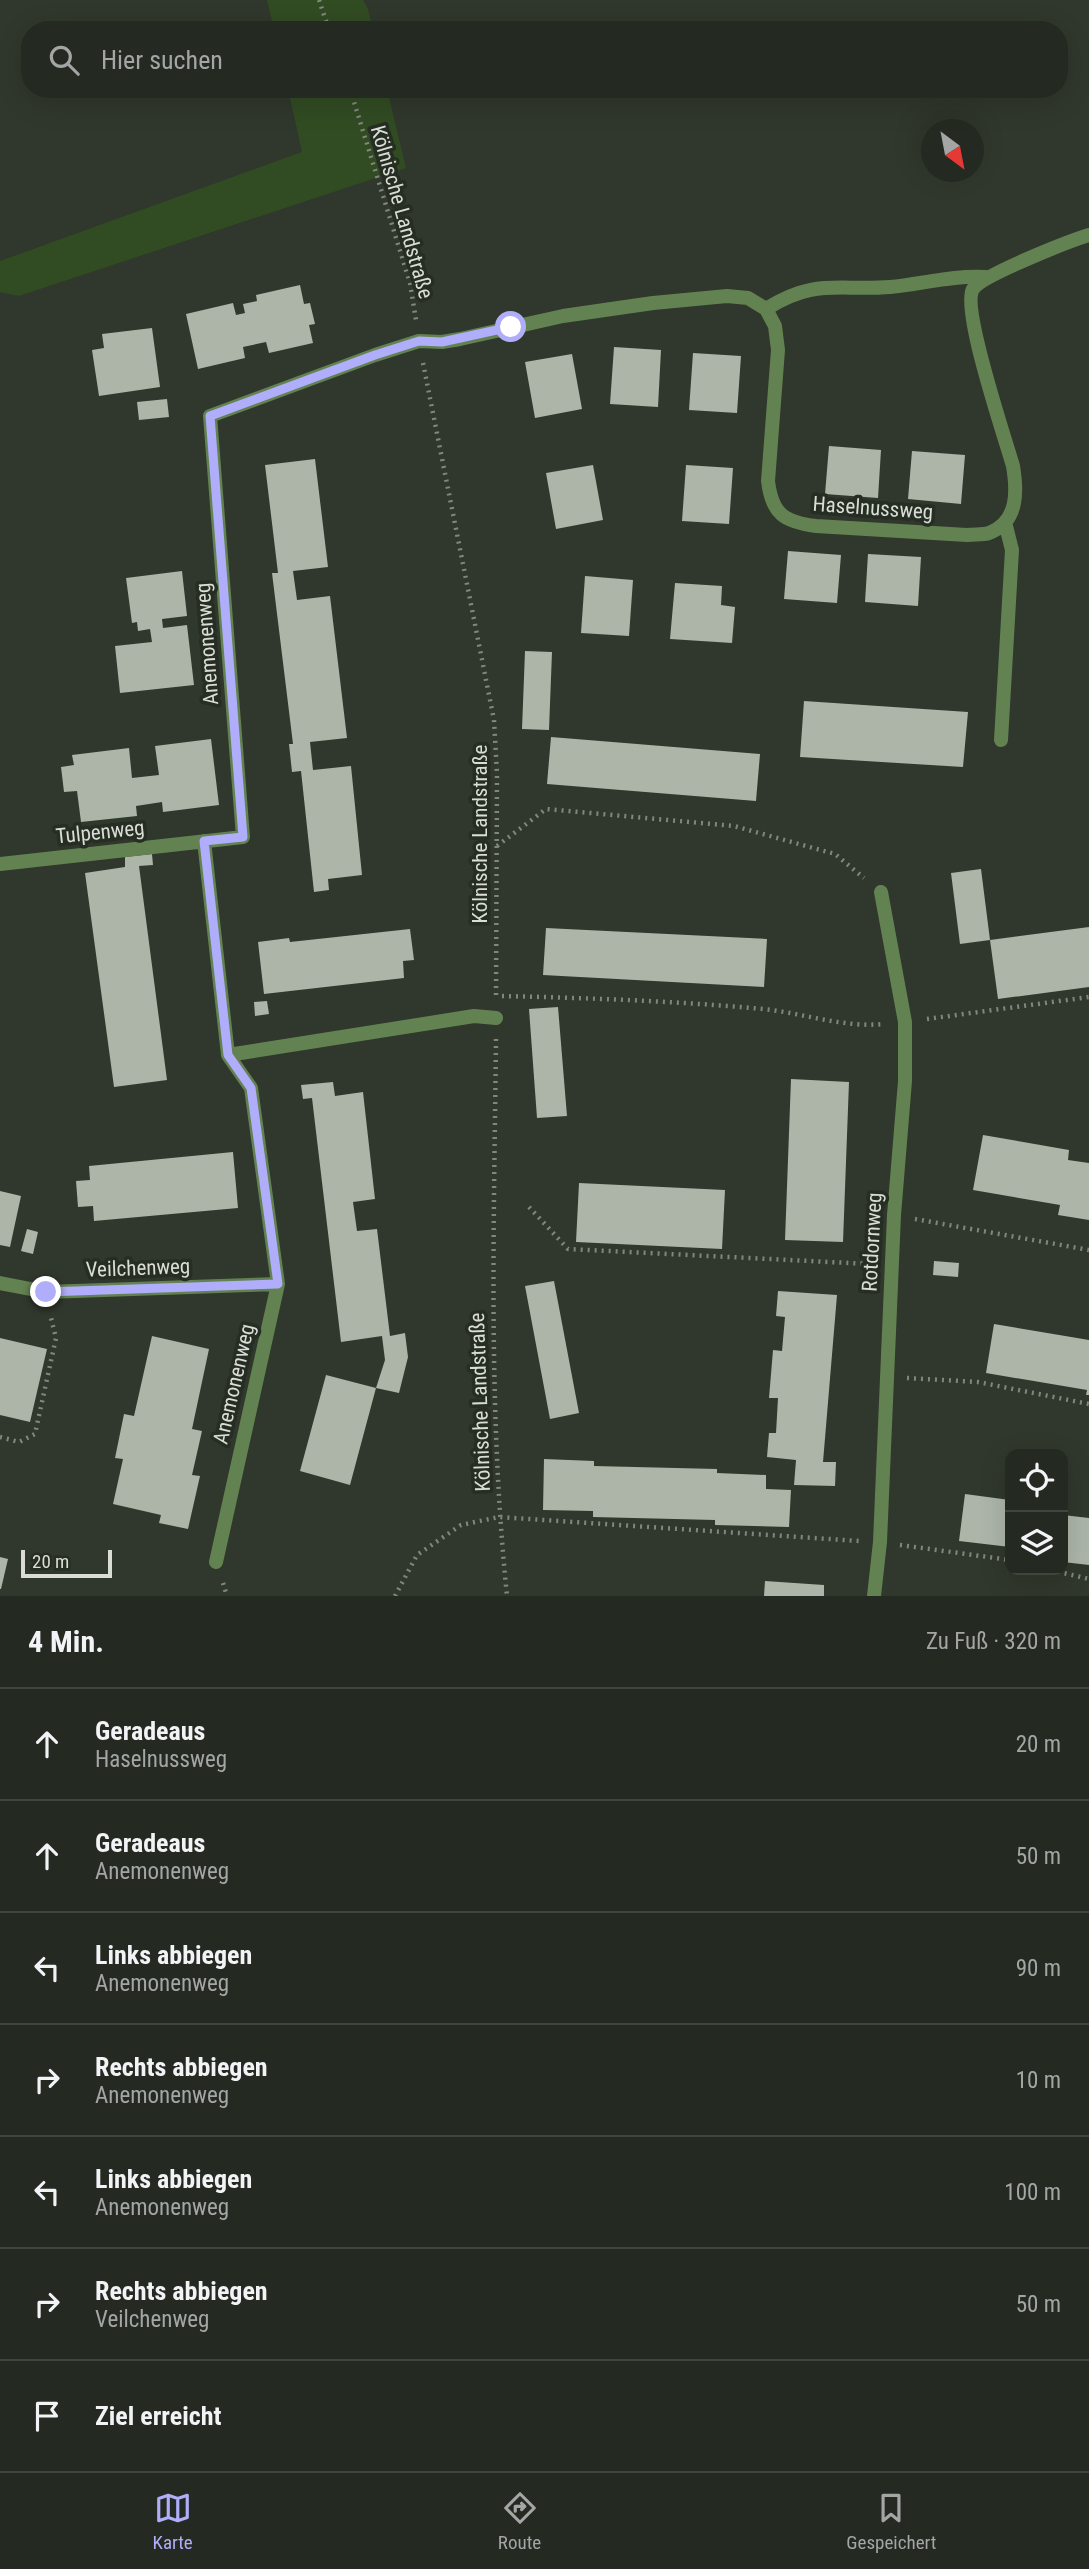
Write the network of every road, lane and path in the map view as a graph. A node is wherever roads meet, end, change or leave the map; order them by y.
1 (319, 0) edge
2 (327, 21) edge
3 (353, 98) edge
4 (1089, 235) edge
5 (986, 277) junction
6 (766, 309) junction
7 (419, 341) junction
8 (1005, 522) junction
9 (1001, 740) dead end
10 (204, 841) junction
11 (497, 846) junction
12 (0, 864) edge
13 (881, 891) joint
14 (496, 996) junction
15 (1089, 997) edge
16 (496, 1018) junction
17 (905, 1022) junction
18 (228, 1055) junction
19 (530, 1207) dead end
20 (894, 1215) junction
21 (1089, 1250) edge
22 (892, 1265) junction
23 (0, 1283) edge
24 (278, 1284) junction
25 (46, 1292) junction
26 (887, 1376) junction
27 (1089, 1404) edge
28 (0, 1437) edge
29 (499, 1517) junction
30 (880, 1542) junction
31 (1005, 1559) edge
32 (216, 1562) dead end
33 (1068, 1574) edge
34 (1089, 1579) edge
35 (395, 1596) edge
36 (507, 1596) edge
37 (874, 1596) edge

1 - 2 path
3 - 7 path, Kölnische Landstraße
4 - 5 street
5 - 6 street
5 - 8 street
6 - 7 street
6 - 8 street, Haselnussweg
7 - 10 street, Anemonenweg
7 - 11 path, Kölnische Landstraße
8 - 9 street
10 - 12 street, Tulpenweg
10 - 18 street, Anemonenweg
11 - 13 path
11 - 14 path, Kölnische Landstraße
13 - 17 street, Rotdornweg
14 - 16 path, Kölnische Landstraße
14 - 17 path
15 - 17 path
16 - 18 street
16 - 29 path, Kölnische Landstraße
17 - 20 street, Rotdornweg
18 - 24 street, Anemonenweg
19 - 22 path
20 - 21 path
20 - 22 street, Rotdornweg
22 - 26 street, Rotdornweg
23 - 25 street, Veilchenweg
24 - 25 street, Veilchenweg
24 - 32 street, Anemonenweg
25 - 28 path
26 - 27 path
26 - 30 street, Rotdornweg
29 - 30 path
29 - 35 path
29 - 36 path, Kölnische Landstraße
30 - 31 path
30 - 37 street, Rotdornweg
33 - 34 path

